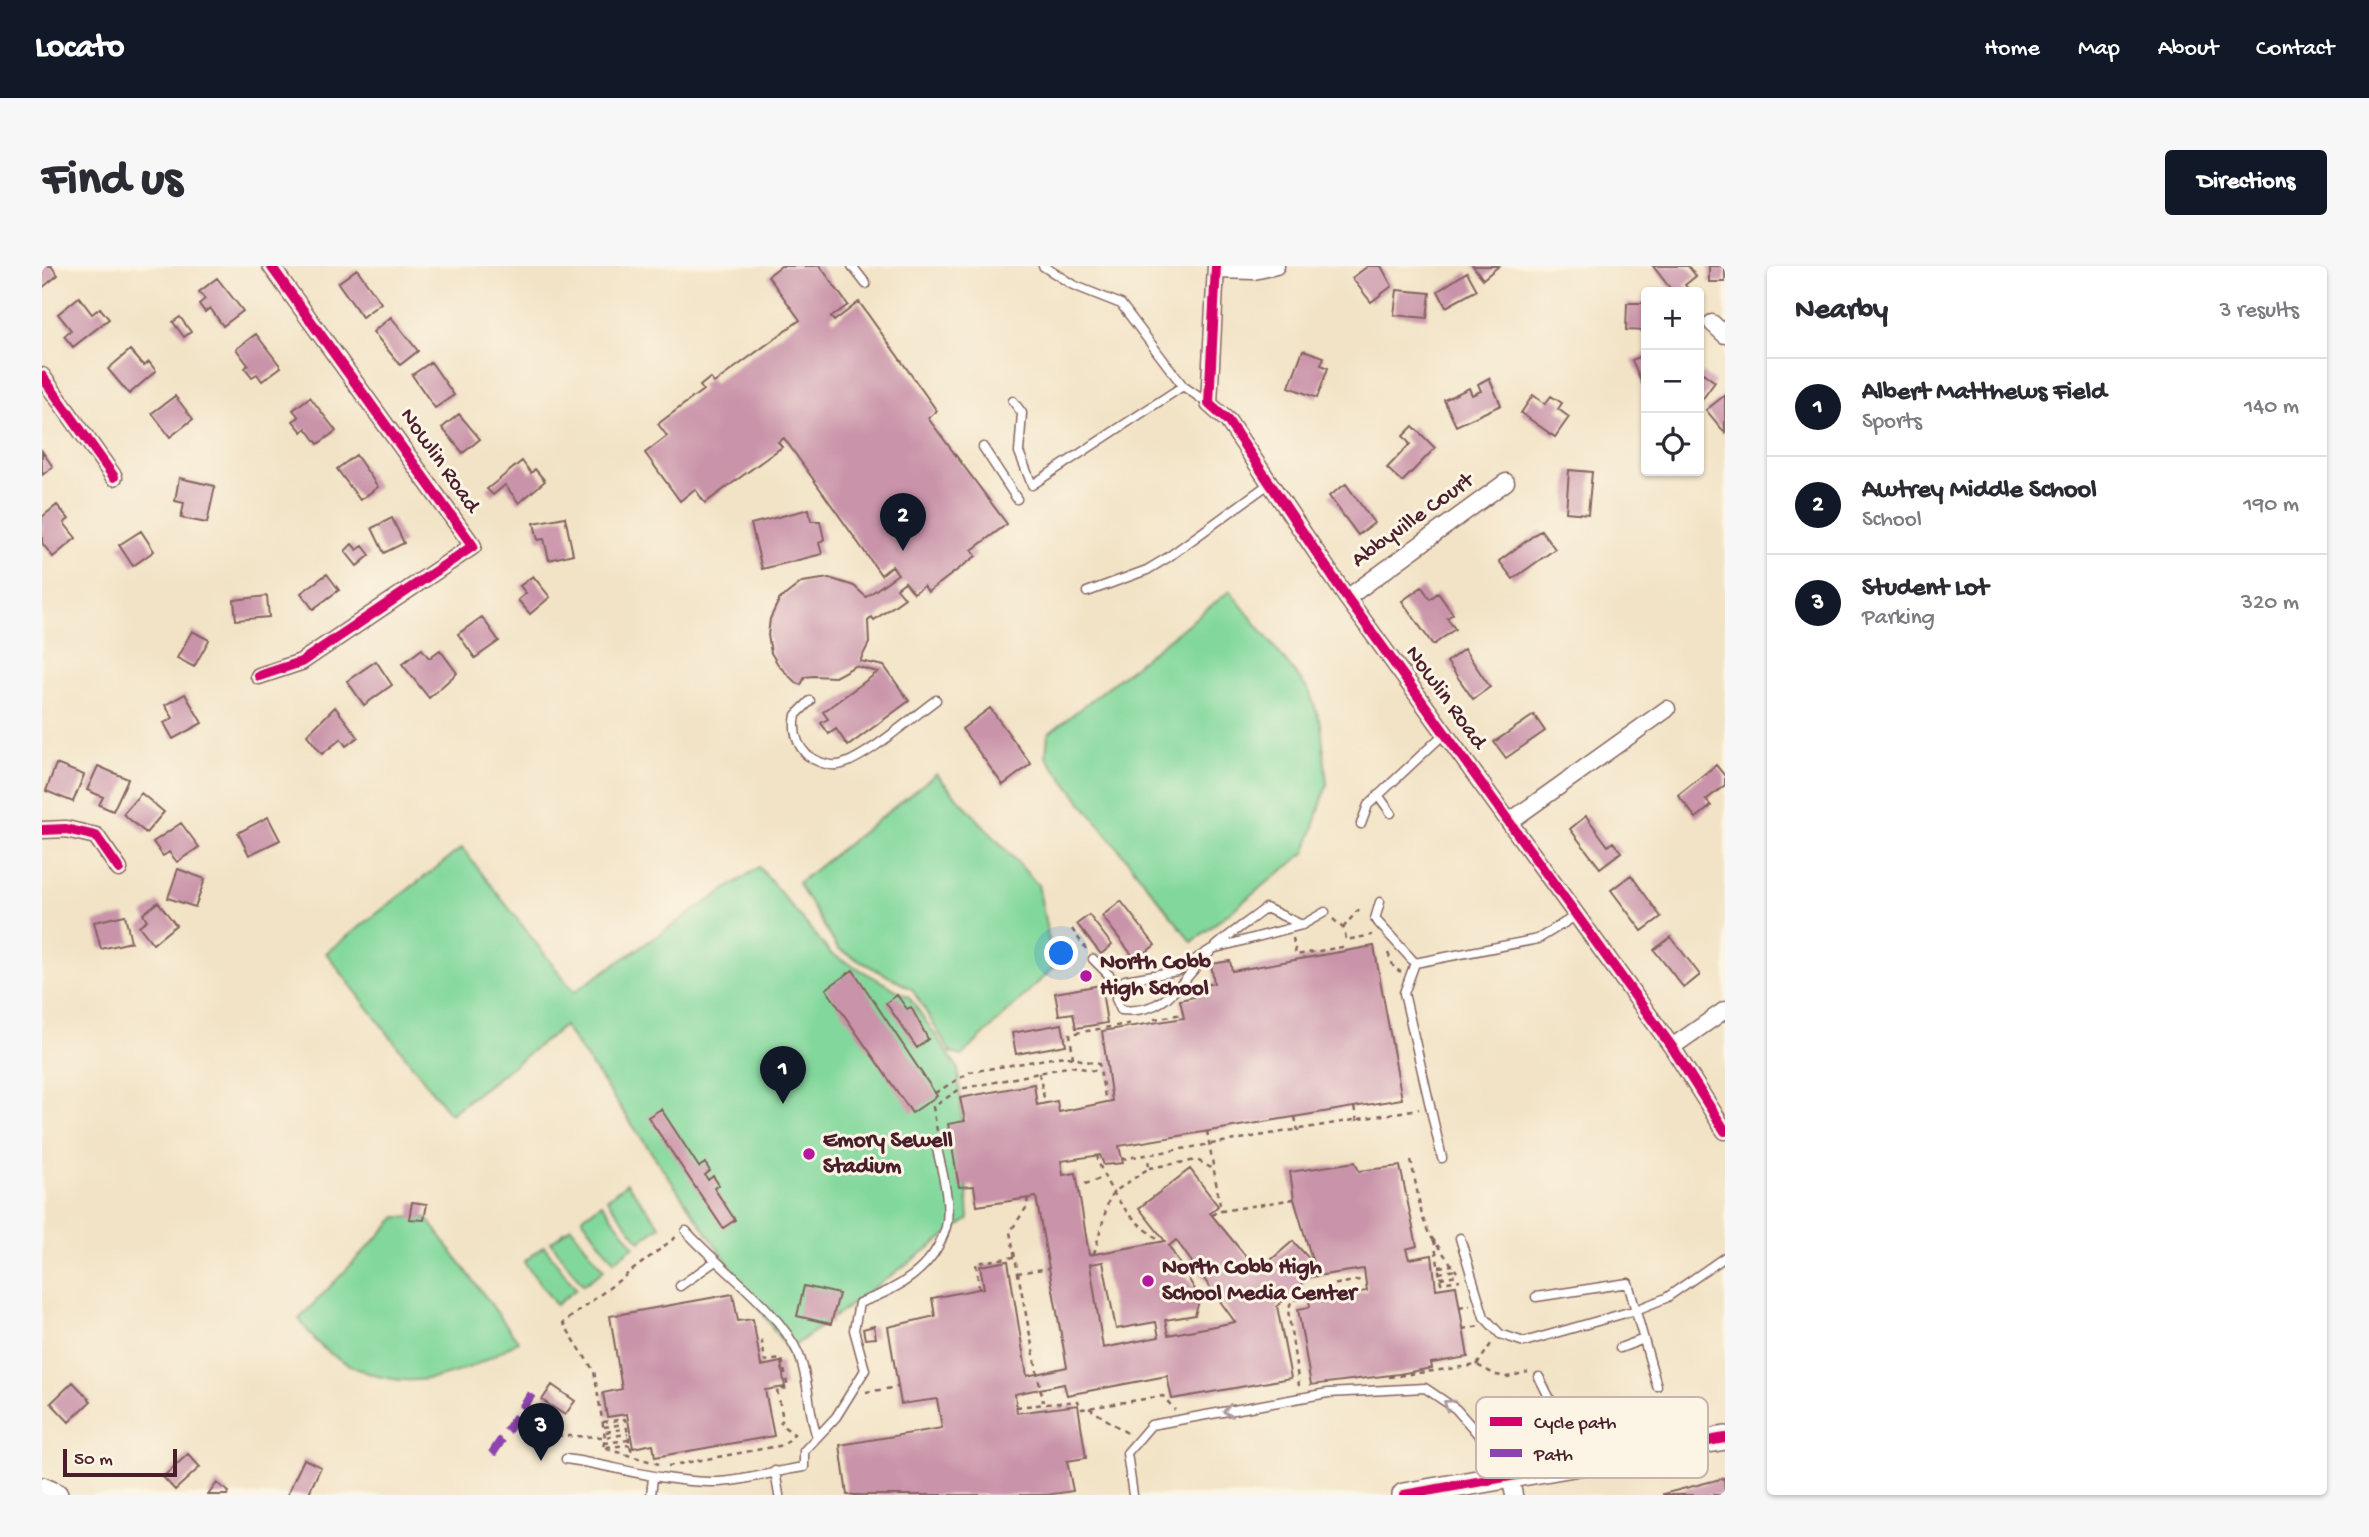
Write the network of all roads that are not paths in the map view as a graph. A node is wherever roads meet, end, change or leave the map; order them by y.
1 (271, 266) edge
2 (852, 266) edge
3 (1043, 266) edge
4 (1276, 266) edge
5 (1216, 268) edge
6 (866, 284) dead end
7 (1712, 323) dead end
8 (1725, 335) edge
9 (42, 376) edge
10 (1183, 386) junction
11 (1013, 401) dead end
12 (1209, 404) junction
13 (983, 447) dead end
14 (114, 477) dead end
15 (1506, 482) dead end
16 (1270, 483) junction
17 (1017, 499) dead end
18 (1087, 592) dead end
19 (1347, 598) junction
20 (259, 676) dead end
21 (936, 700) dead end
22 (810, 701) dead end
23 (1667, 709) dead end
24 (1446, 733) junction
25 (1378, 795) junction
26 (1391, 813) dead end
27 (1509, 822) junction
28 (1361, 824) dead end
29 (42, 830) edge
30 (119, 869) dead end
31 (1380, 902) dead end
32 (1325, 912) road end
33 (1577, 915) junction
34 (1301, 925) junction
35 (1212, 949) junction
36 (1093, 959) road end
37 (1415, 963) junction
38 (1118, 984) junction
39 (1725, 1010) edge
40 (1672, 1046) junction
41 (1725, 1131) edge
42 (935, 1140) road end
43 (1441, 1158) dead end
44 (683, 1232) road end
45 (1460, 1238) dead end
46 (1725, 1257) edge
47 (714, 1262) junction
48 (680, 1286) dead end
49 (1536, 1297) dead end
50 (1636, 1310) junction
51 (1644, 1339) junction
52 (1620, 1348) dead end
53 (1539, 1377) dead end
54 (1657, 1386) dead end
55 (1549, 1397) edge
56 (1476, 1432) edge
57 (816, 1434) junction
58 (566, 1459) dead end
59 (775, 1471) junction
60 (653, 1478) junction
61 (1535, 1478) edge
62 (1502, 1485) edge
63 (42, 1489) edge
64 (56, 1495) edge
65 (651, 1495) edge
66 (779, 1495) edge
67 (1133, 1495) edge
68 (1404, 1495) edge

1 - 20 street, Nowlin Road
2 - 6 lane
3 - 10 lane
4 - 5 street
5 - 12 street
7 - 8 street
9 - 14 street
10 - 11 lane
10 - 12 lane
12 - 16 street, Nowlin Road
13 - 17 lane
15 - 19 street, Abbyville Court
16 - 18 lane
16 - 19 street, Nowlin Road
19 - 24 street, Nowlin Road
21 - 22 lane
23 - 27 street
24 - 25 lane
24 - 27 street, Nowlin Road
25 - 26 lane
25 - 28 lane
27 - 33 street, Nowlin Road
29 - 30 street
31 - 37 lane
32 - 34 lane
33 - 37 lane
33 - 40 street, Nowlin Road
34 - 35 lane
34 - 35 lane
35 - 38 lane
35 - 38 lane
36 - 38 lane
37 - 43 lane
39 - 40 street
40 - 41 street, Nowlin Road
42 - 57 lane
44 - 47 lane
45 - 50 lane
46 - 50 lane
47 - 48 lane
47 - 57 lane
49 - 50 lane
50 - 51 lane
51 - 52 lane
51 - 54 lane
53 - 55 lane
56 -> 67 lane
57 - 59 lane
58 - 60 lane
59 - 60 lane
59 - 66 lane
60 - 65 lane
61 - 62 main road
62 - 68 main road
63 - 64 main road

